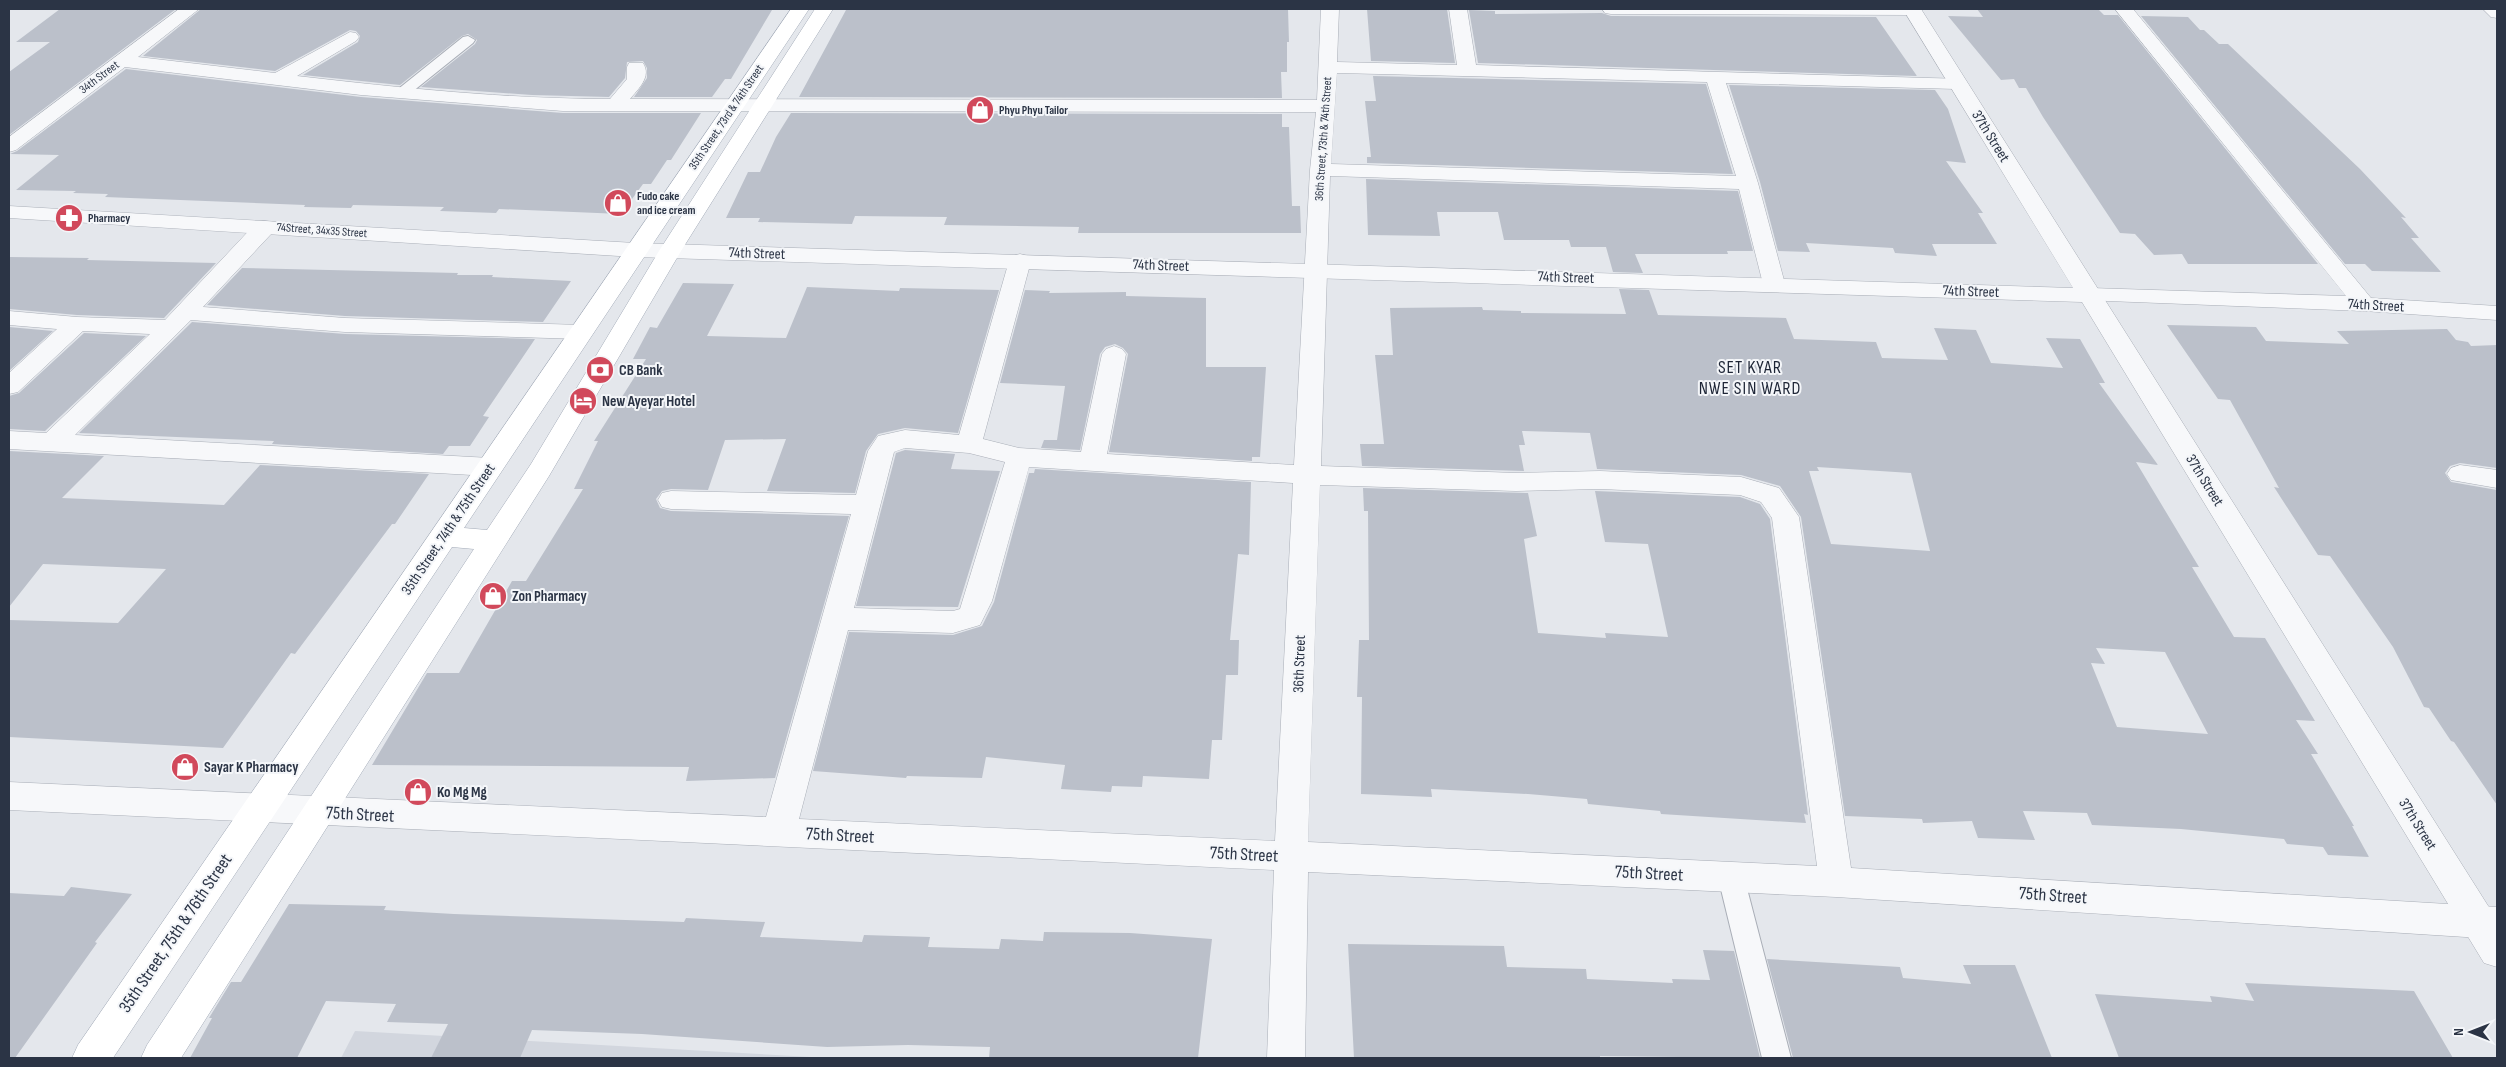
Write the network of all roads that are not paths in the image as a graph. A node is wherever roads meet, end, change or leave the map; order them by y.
1 (190, 9) edge
2 (800, 9) edge
3 (824, 9) edge
4 (1330, 9) edge
5 (1458, 9) edge
6 (1611, 9) edge
7 (1913, 9) edge
8 (2124, 9) edge
9 (2492, 9) edge
10 (2497, 13) edge
11 (350, 37) dead end
12 (468, 40) dead end
13 (121, 61) junction
14 (636, 67) dead end
15 (1328, 67) junction
16 (1467, 70) junction
17 (1715, 77) junction
18 (279, 79) junction
19 (1957, 83) junction
20 (402, 93) junction
21 (616, 105) junction
22 (736, 105) junction
23 (763, 106) junction
24 (1326, 106) junction
25 (9, 146) edge
26 (1320, 170) junction
27 (1748, 183) junction
28 (9, 212) edge
29 (265, 226) junction
30 (635, 250) junction
31 (670, 251) junction
32 (1020, 261) junction
33 (1317, 270) junction
34 (1774, 284) junction
35 (2090, 295) junction
36 (2364, 304) junction
37 (2497, 313) edge
38 (9, 318) edge
39 (178, 320) junction
40 (77, 324) junction
41 (582, 332) junction
42 (1114, 354) dead end
43 (9, 386) edge
44 (9, 440) edge
45 (50, 444) junction
46 (969, 444) junction
47 (1019, 457) junction
48 (1092, 461) junction
49 (490, 468) junction
50 (2460, 474) dead end
51 (1307, 475) junction
52 (2497, 479) edge
53 (670, 500) dead end
54 (867, 505) junction
55 (444, 536) junction
56 (494, 541) junction
57 (835, 618) junction
58 (9, 796) edge
59 (260, 807) junction
60 (318, 812) junction
61 (779, 832) junction
62 (1291, 856) junction
63 (1731, 877) junction
64 (1836, 882) junction
65 (2488, 923) edge
66 (2497, 951) edge
67 (90, 1058) edge
68 (160, 1058) edge
69 (1286, 1058) edge
70 (1777, 1058) edge

1 - 13 street, 34th Street
2 - 22 main road, 35th Street, 73rd & 74th Street
3 - 23 main road, 35th Street, 73rd & 74th Street
4 - 15 street, 36th Street, 73th & 74th Street
5 - 16 street
6 - 7 street
7 - 19 street, 37th Street
8 - 36 street
9 - 10 street
11 - 18 street
12 - 20 lane
13 - 18 street
13 - 25 street, 34th Street
14 - 21 street
15 - 16 street
15 - 24 street, 36th Street, 73th & 74th Street
16 - 17 street
17 - 19 street
17 - 27 street
18 - 20 street
19 - 35 street, 37th Street
20 - 21 street
21 - 22 street
22 - 23 street
22 - 30 main road, 35th Street, 73rd & 74th Street
23 - 24 street
23 - 31 main road, 35th Street, 73rd & 74th Street
24 - 26 street, 36th Street, 73th & 74th Street
26 - 27 street
26 - 33 street, 36th Street, 73th & 74th Street
27 - 34 street
28 - 29 street, 74Street, 34x35 Street
29 - 30 street, 74Street, 34x35 Street
29 - 39 street
30 - 31 street, 74th Street
30 - 41 main road, 35th Street, 74th & 75th Street
31 - 32 street, 74th Street
31 - 56 main road
32 - 33 street, 74th Street
32 - 46 street
33 - 34 street, 74th Street
33 - 51 street, 36th Street
34 - 35 street, 74th Street
35 - 36 street, 74th Street
35 - 65 street, 37th Street
36 - 37 street, 74th Street
38 - 40 street
39 - 40 street
39 - 41 street
39 - 45 street
40 - 43 street
41 - 49 main road, 35th Street, 74th & 75th Street
42 - 48 street
44 - 45 street
45 - 49 street
46 - 47 street
46 - 54 street
47 - 48 street
47 - 57 street
48 - 51 street
49 - 55 main road, 35th Street, 74th & 75th Street
50 - 52 street
51 - 62 street, 36th Street
51 - 64 street
53 - 54 street
54 - 57 street
55 - 56 main road
55 - 59 main road, 35th Street, 74th & 75th Street
56 - 60 main road
57 - 61 street
58 - 59 street, 75th Street
59 - 60 street, 75th Street
59 - 67 main road, 35th Street, 75th & 76th Street
60 - 61 street, 75th Street
60 - 68 main road
61 - 62 street, 75th Street
62 - 63 street, 75th Street
62 - 69 street, 36th Street
63 - 64 street, 75th Street
63 - 70 lane
64 - 65 street, 75th Street
65 - 66 street, 37th Street

